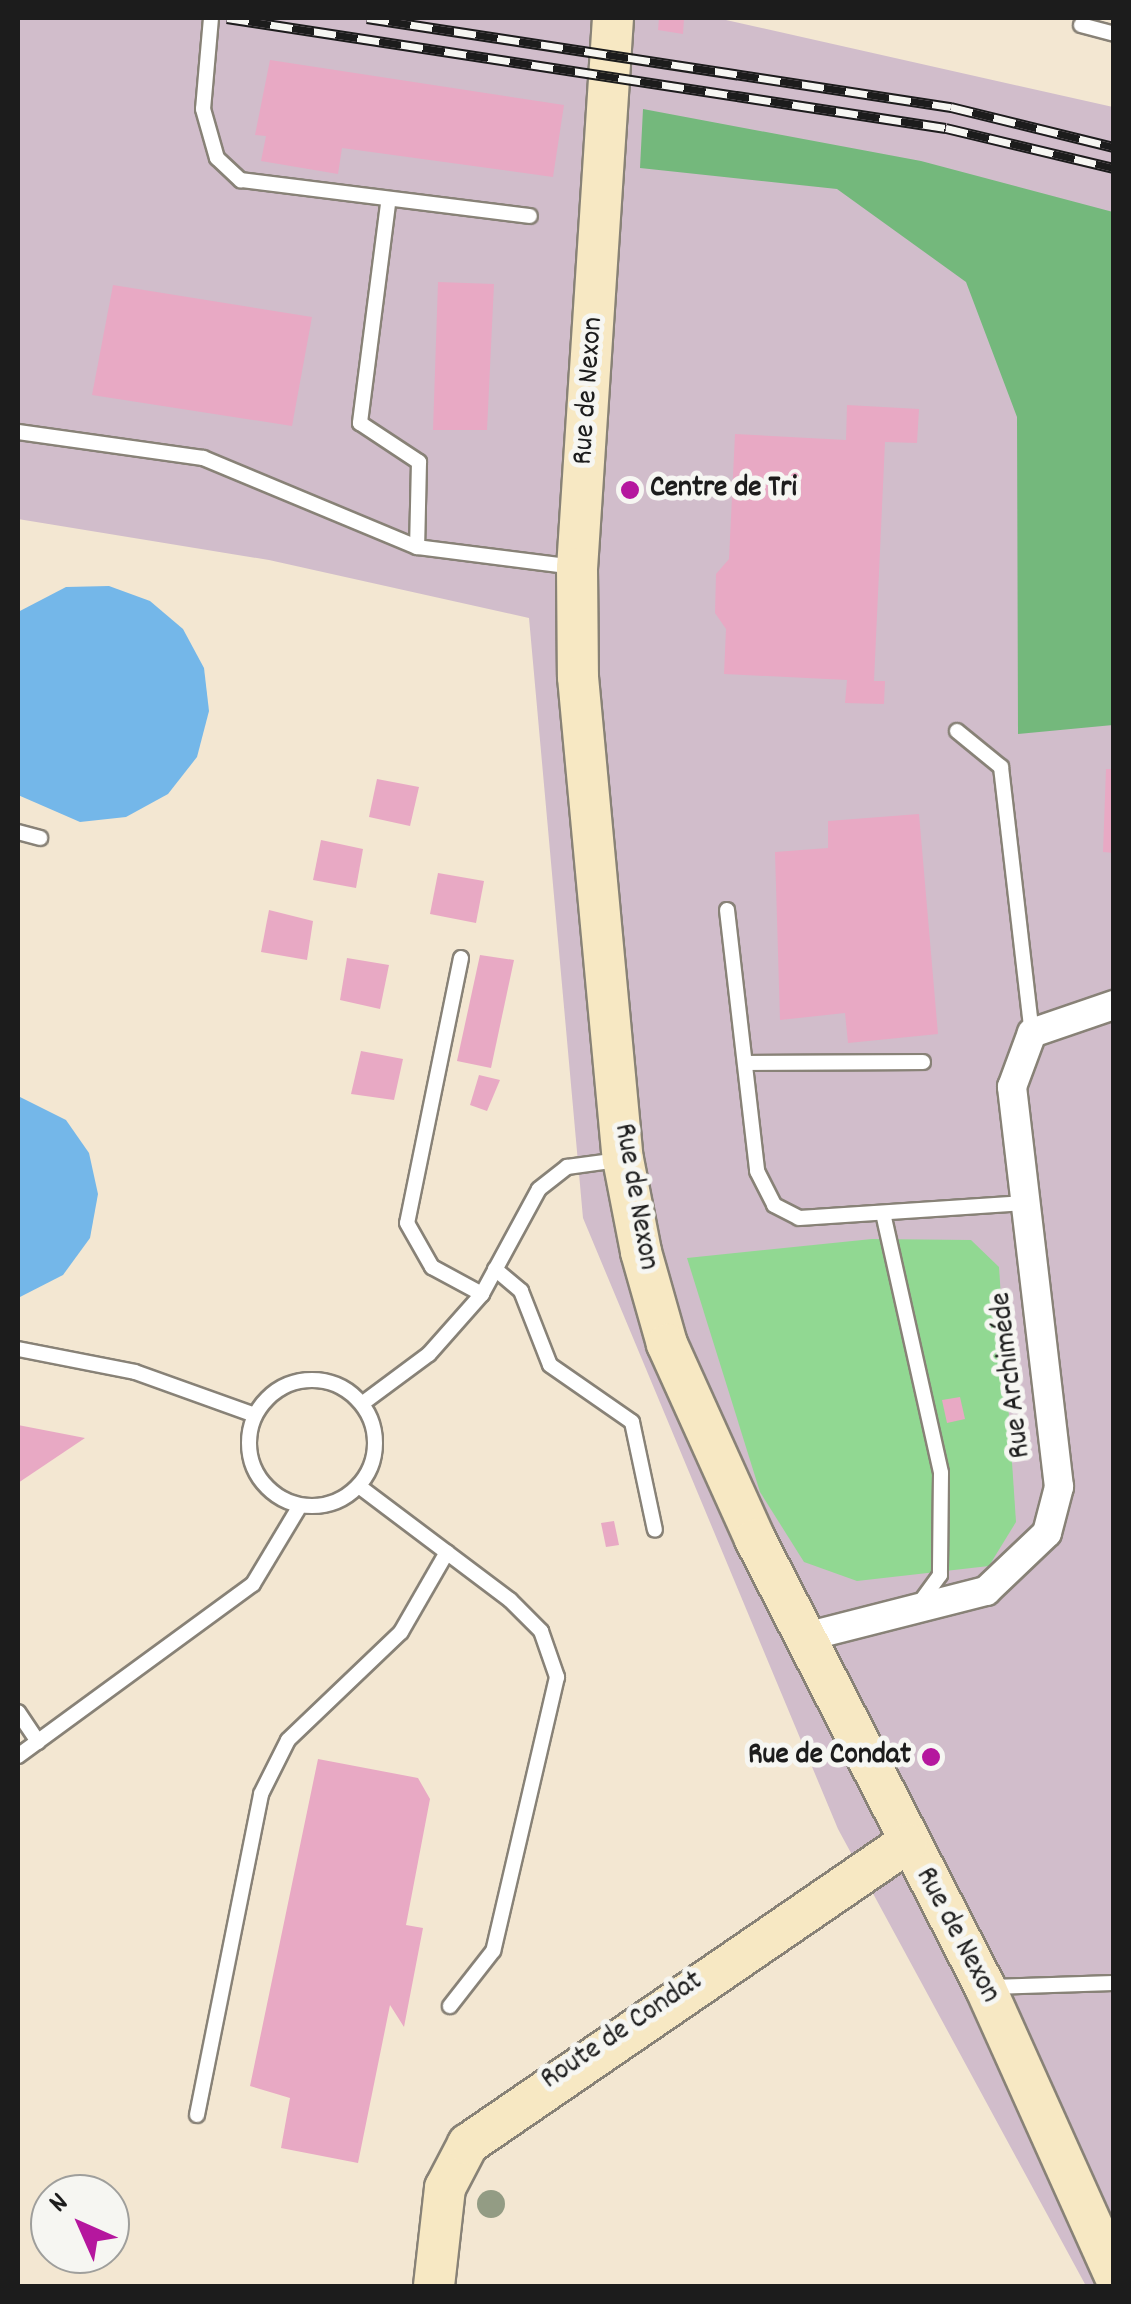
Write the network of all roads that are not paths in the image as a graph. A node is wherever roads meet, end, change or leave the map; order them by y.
1 (211, 18) edge
2 (613, 18) edge
3 (1081, 25) dead end
4 (1114, 34) edge
5 (388, 204) junction
6 (530, 216) dead end
7 (18, 432) edge
8 (416, 547) junction
9 (577, 568) junction
10 (958, 730) dead end
11 (18, 832) edge
12 (40, 838) dead end
13 (726, 910) dead end
14 (461, 958) dead end
15 (1114, 1005) edge
16 (1032, 1033) junction
17 (923, 1062) dead end
18 (746, 1063) junction
19 (623, 1159) junction
20 (1026, 1203) junction
21 (884, 1213) junction
22 (495, 1269) junction
23 (482, 1294) junction
24 (18, 1349) edge
25 (363, 1403) junction
26 (252, 1414) junction
27 (360, 1487) junction
28 (298, 1509) junction
29 (655, 1530) dead end
30 (446, 1552) junction
31 (917, 1606) junction
32 (808, 1636) junction
33 (18, 1712) edge
34 (38, 1742) junction
35 (18, 1756) edge
36 (907, 1843) junction
37 (1114, 1983) edge
38 (985, 1987) junction
39 (450, 2006) dead end
40 (197, 2114) dead end
41 (1114, 2274) edge
42 (434, 2286) edge

1 - 5 lane
2 - 9 street, Rue de Nexon
3 - 4 lane
5 - 6 lane
5 - 8 lane
7 - 8 lane
8 - 9 lane
9 - 19 street, Rue de Nexon
10 - 16 lane
11 - 12 lane
13 - 18 lane
14 - 23 lane
15 - 16 street
16 - 20 street, Rue Archiméde
17 - 18 lane
18 - 21 lane
19 - 22 lane
19 - 32 street, Rue de Nexon
20 - 21 lane
20 - 31 street, Rue Archiméde
21 - 31 lane
22 - 23 lane
22 - 29 lane
23 - 25 lane
24 - 26 lane
25 - 26 lane
25 - 27 lane
26 - 28 lane
27 - 28 lane
27 - 30 lane
28 - 34 lane
30 - 39 lane
30 - 40 lane
31 - 32 street, Rue Archiméde
32 - 36 street, Rue de Nexon
33 - 34 lane
34 - 35 lane
36 - 38 street, Rue de Nexon
36 - 42 street, Route de Condat
37 - 38 lane
38 - 41 street, Rue de Nexon

